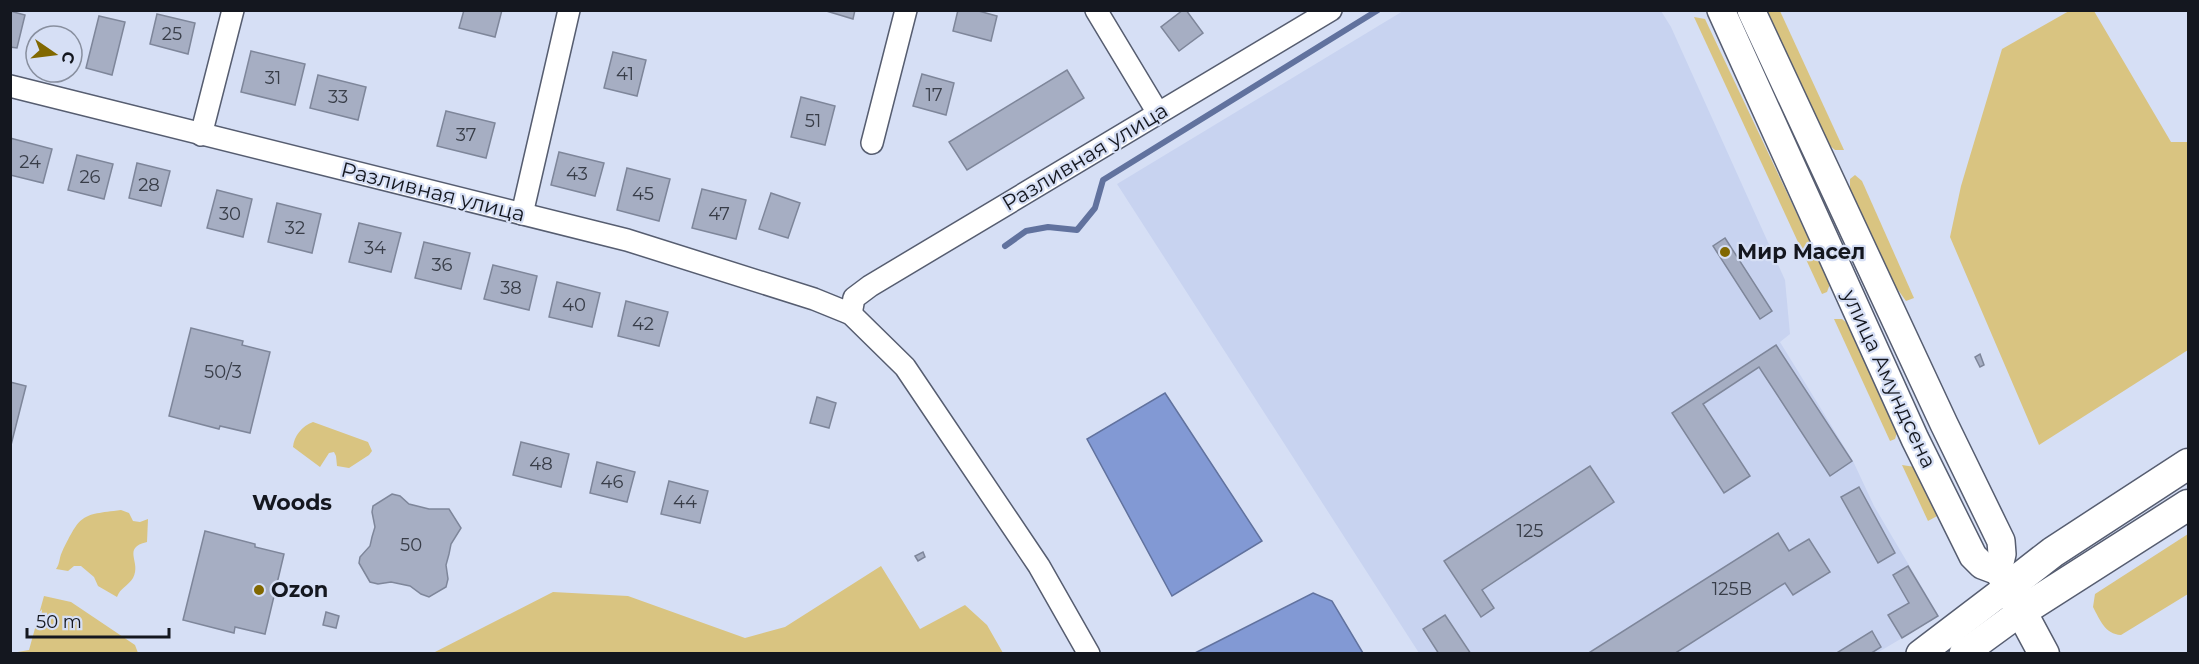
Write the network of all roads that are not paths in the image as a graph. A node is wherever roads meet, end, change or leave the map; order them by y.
1 (233, 10) edge
2 (569, 10) edge
3 (906, 10) edge
4 (1096, 10) edge
5 (1331, 10) edge
6 (1721, 10) edge
7 (1751, 10) edge
8 (10, 86) edge
9 (1158, 113) junction
10 (201, 135) junction
11 (872, 143) dead end
12 (522, 214) junction
13 (851, 314) junction
14 (2188, 464) edge
15 (2188, 505) edge
16 (2009, 590) junction
17 (2038, 652) edge
18 (1089, 654) edge
19 (1920, 654) edge
20 (1963, 654) edge

1 - 10 street
2 - 12 street
3 - 11 street
4 - 9 street
5 - 9 street, Разливная улица
6 - 16 street, улица Амундсена
7 - 16 street, улица Амундсена
8 - 10 street, Разливная улица
9 - 13 street, Разливная улица
10 - 12 street, Разливная улица
12 - 13 street, Разливная улица
13 - 18 street, Разливная улица
14 - 16 main road
15 - 16 main road
16 - 17 main road
16 - 19 street
16 - 20 street

